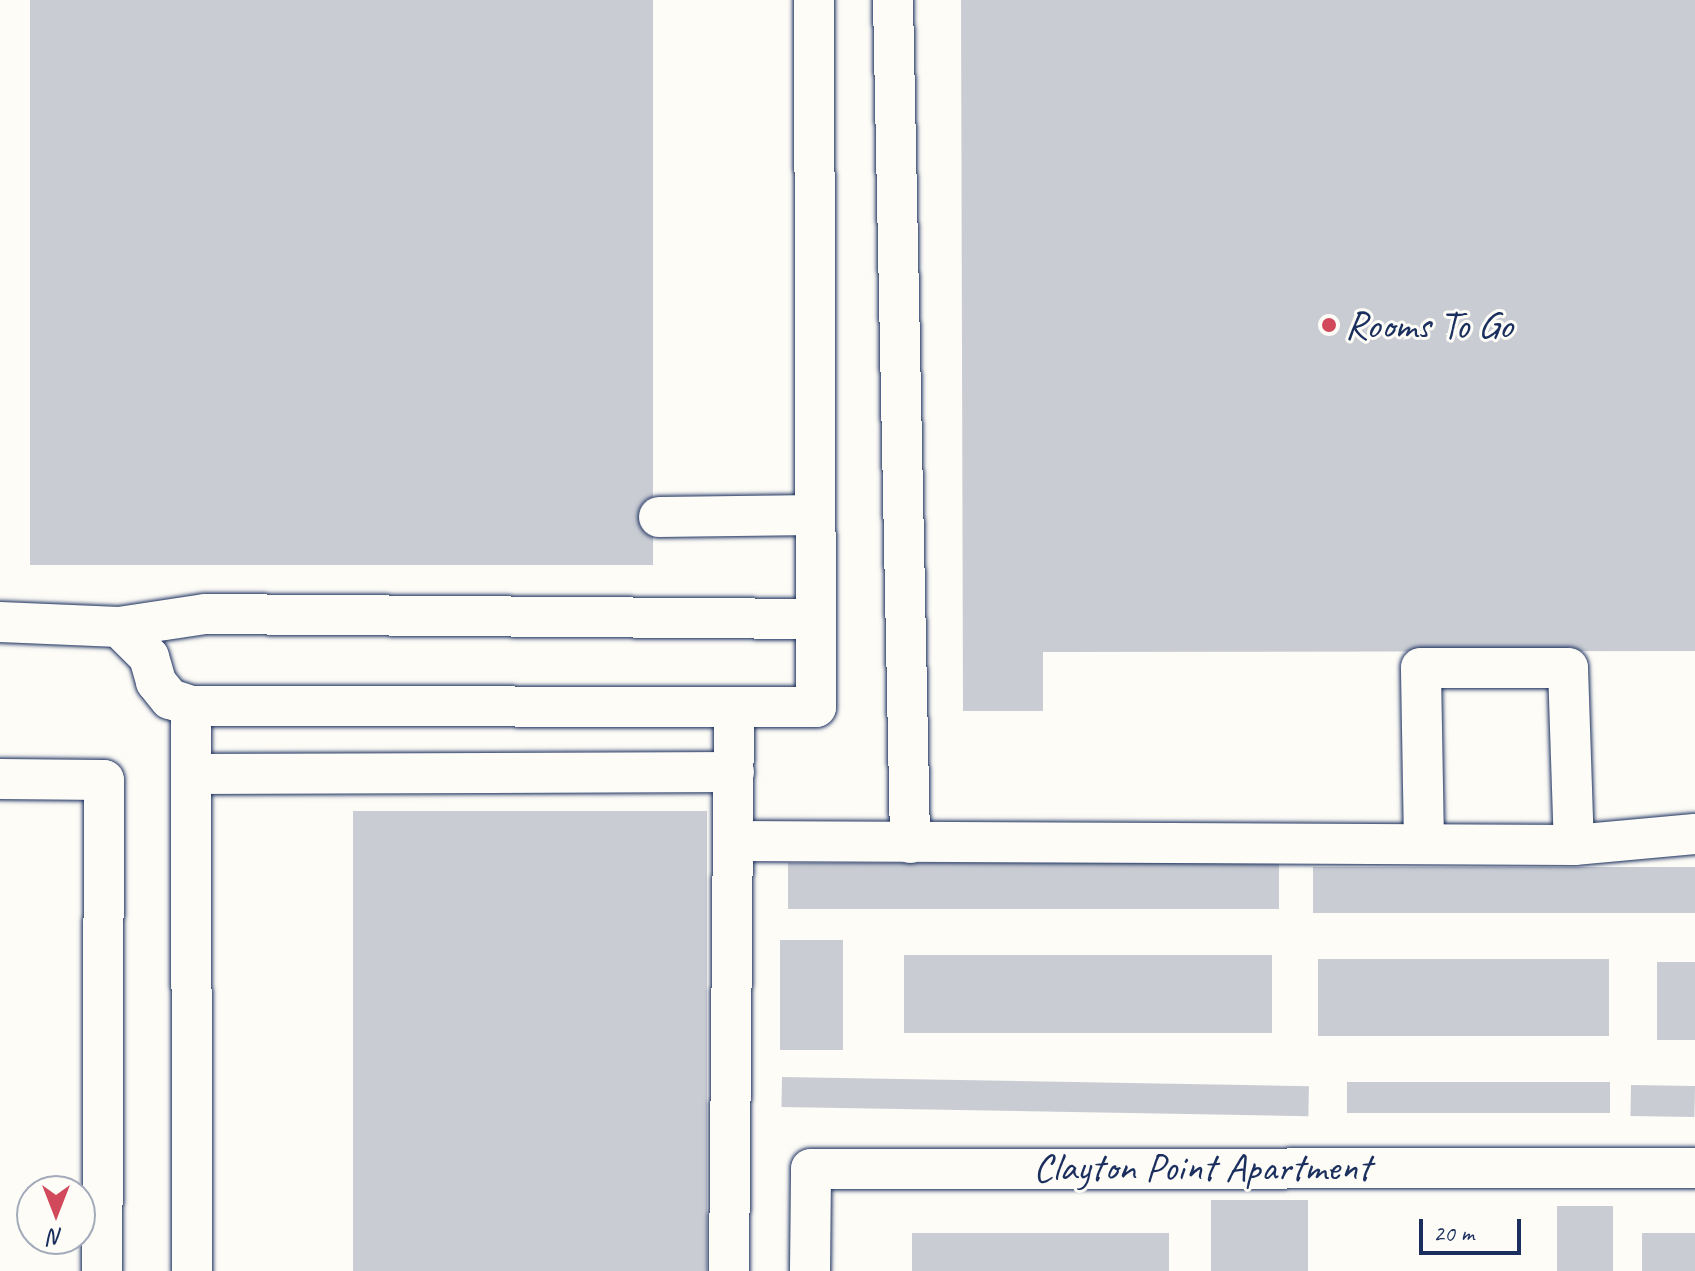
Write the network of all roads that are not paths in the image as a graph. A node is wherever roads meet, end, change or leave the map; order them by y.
1 (814, 0) edge
2 (893, 0) edge
3 (815, 515) junction
4 (659, 517) dead end
5 (816, 619) junction
6 (0, 622) edge
7 (119, 627) junction
8 (191, 706) junction
9 (734, 707) junction
10 (734, 772) junction
11 (191, 774) junction
12 (0, 779) edge
13 (1695, 834) edge
14 (733, 841) junction
15 (910, 843) junction
16 (1424, 843) junction
17 (1574, 845) junction
18 (1695, 1168) edge
19 (102, 1271) edge
20 (192, 1271) edge
21 (729, 1271) edge
22 (810, 1271) edge

1 - 3 lane
2 - 15 lane
3 - 4 lane
3 - 5 lane
5 - 7 lane
5 - 9 lane
6 - 7 lane
7 - 8 lane
8 - 9 lane
8 - 11 lane
9 - 10 lane
10 - 11 lane
10 - 14 lane
11 - 20 lane
12 - 19 lane
13 - 17 lane
14 - 15 lane
14 - 21 lane
15 - 16 lane
16 - 17 lane
16 - 17 lane
18 - 22 lane, Clayton Point Apartment

